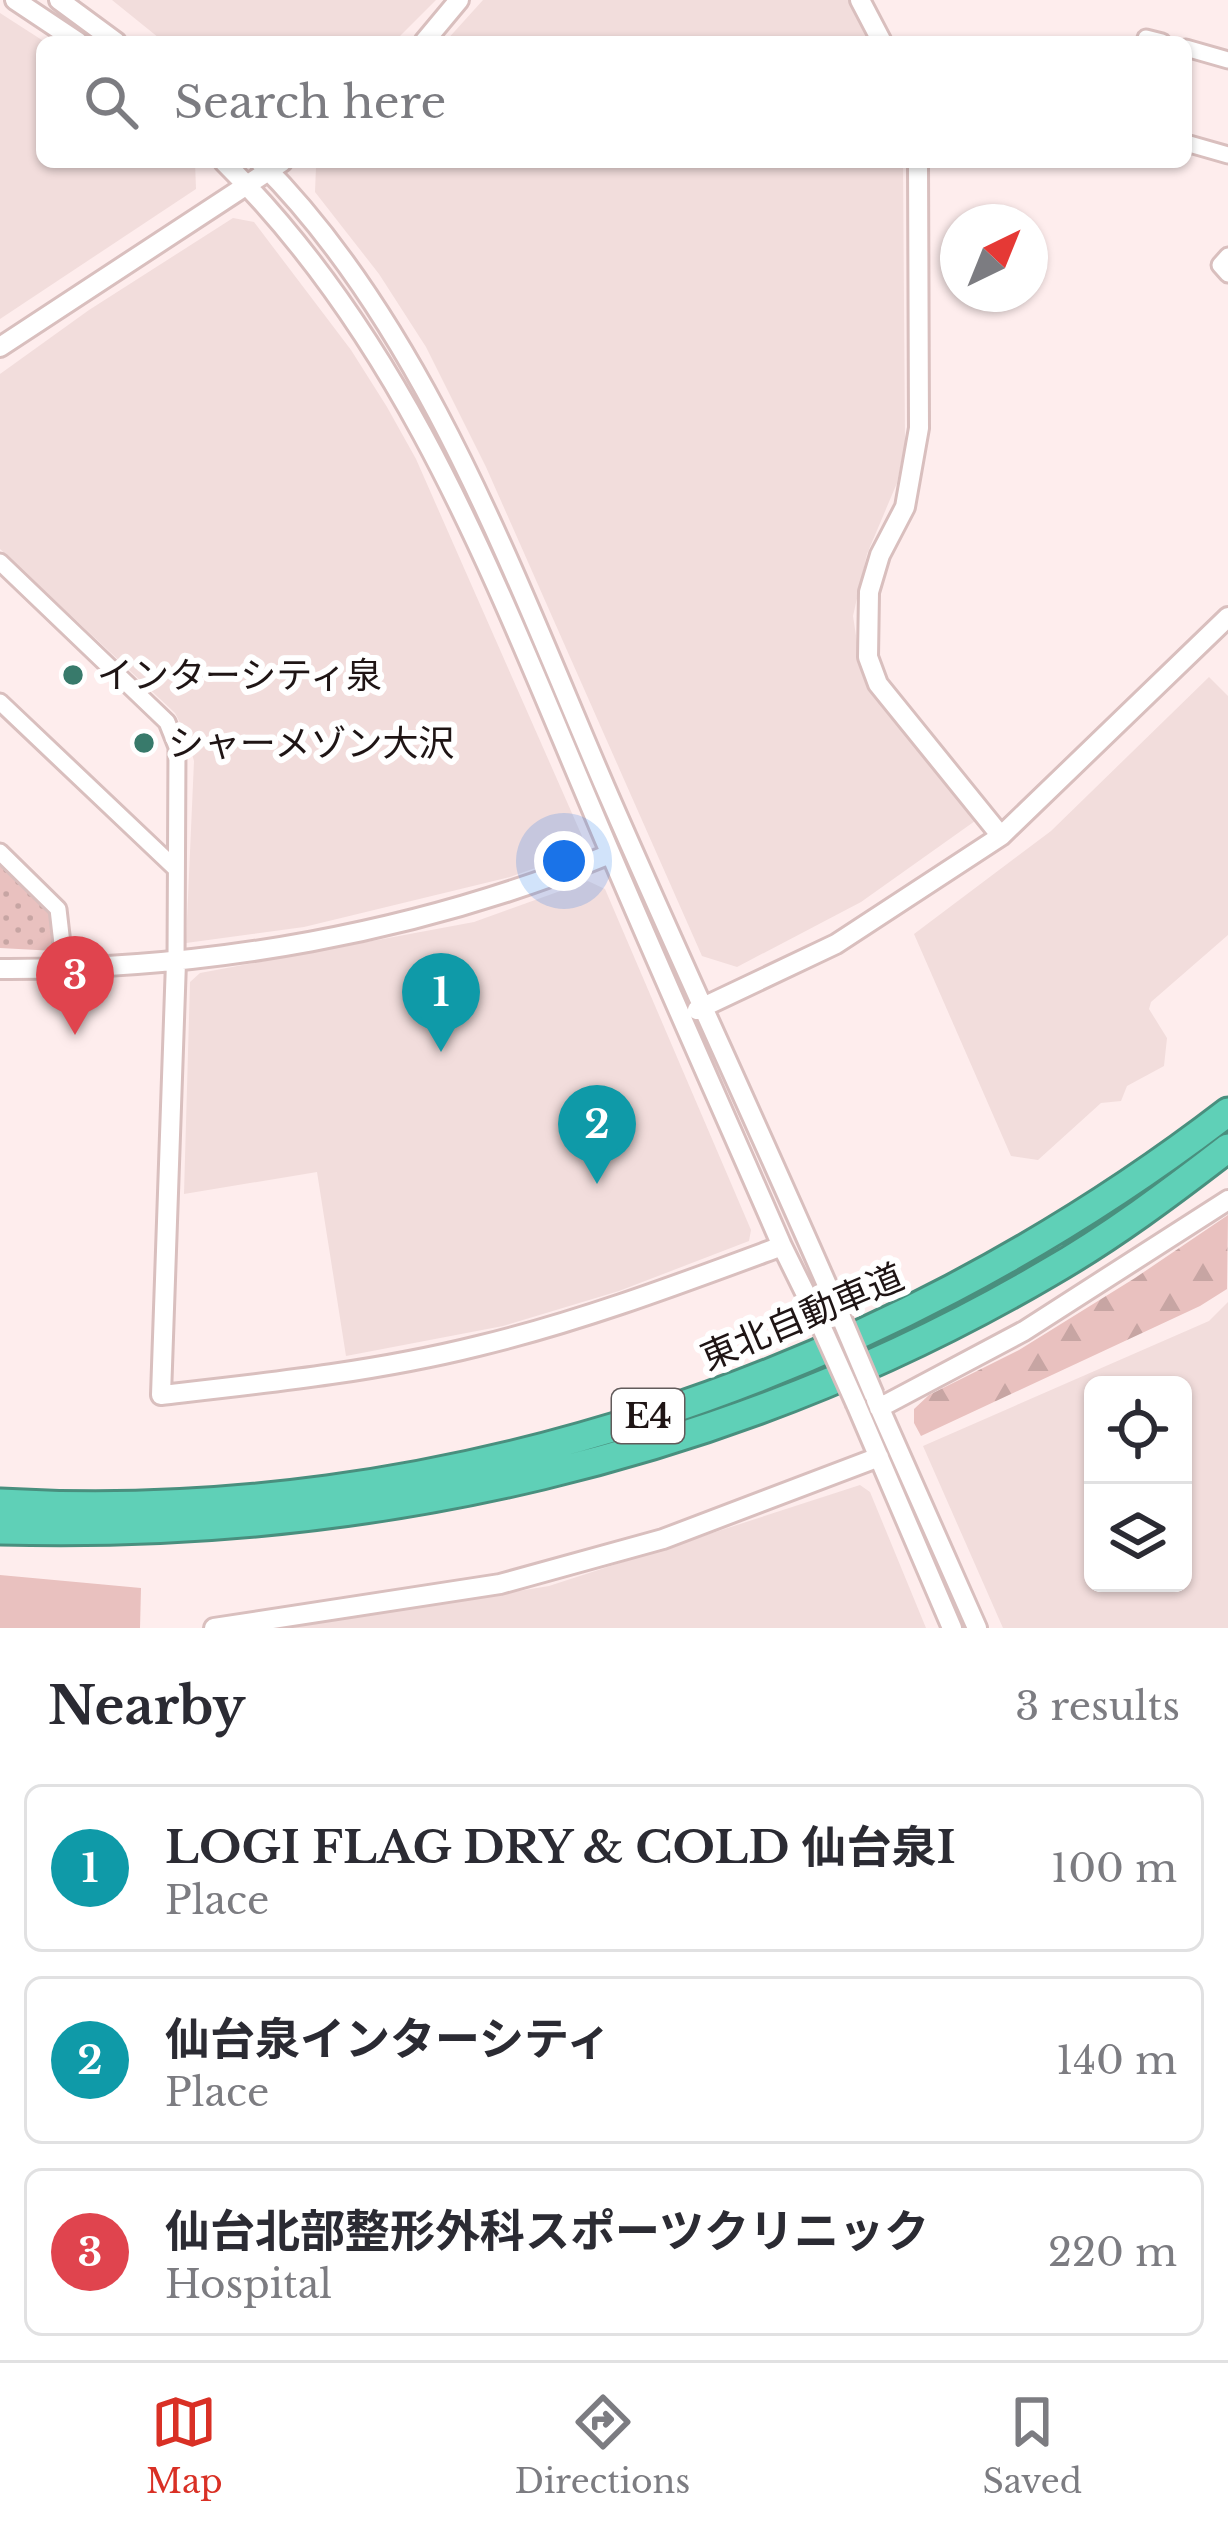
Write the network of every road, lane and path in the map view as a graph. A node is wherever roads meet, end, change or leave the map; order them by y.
1 (15, 0) edge
2 (59, 0) edge
3 (459, 0) edge
4 (860, 0) edge
5 (69, 36) edge
6 (108, 36) edge
7 (429, 36) edge
8 (879, 36) edge
9 (1192, 50) edge
10 (1228, 60) edge
11 (1192, 145) edge
12 (1228, 155) edge
13 (230, 168) edge
14 (266, 168) edge
15 (272, 168) edge
16 (918, 168) edge
17 (246, 184) junction
18 (1228, 256) edge
19 (1228, 274) edge
20 (0, 347) edge
21 (1, 564) edge
22 (1228, 617) edge
23 (0, 703) edge
24 (1001, 836) junction
25 (0, 852) edge
26 (610, 854) junction
27 (176, 869) junction
28 (176, 962) junction
29 (0, 970) edge
30 (65, 970) junction
31 (705, 1007) junction
32 (682, 1017) junction
33 (1228, 1112) edge
34 (1228, 1148) edge
35 (1228, 1201) edge
36 (782, 1246) junction
37 (870, 1402) junction
38 (879, 1457) junction
39 (0, 1504) edge
40 (0, 1530) edge
41 (214, 1628) edge
42 (952, 1628) edge
43 (977, 1628) edge

1 - 5 street
2 - 6 street
3 - 7 street
4 - 8 street
9 - 10 street
11 - 12 street
13 - 17 street
14 - 17 street
15 - 31 street
16 - 24 street
17 - 20 street
17 - 26 street
18 - 19 street
21 - 27 street
22 - 24 street
23 - 27 street
24 - 31 street
25 - 30 street
26 - 28 street
26 - 32 street
27 - 28 street
28 - 30 street
28 - 36 street
29 - 30 street
31 - 32 street
31 - 37 street, bridge
32 - 36 street
33 - 39 highway, 東北自動車道 / E4
34 - 40 highway, 東北自動車道 / E4
35 - 37 street
36 - 37 street, bridge
37 - 38 street
37 - 43 street
38 - 41 street
38 - 42 street

